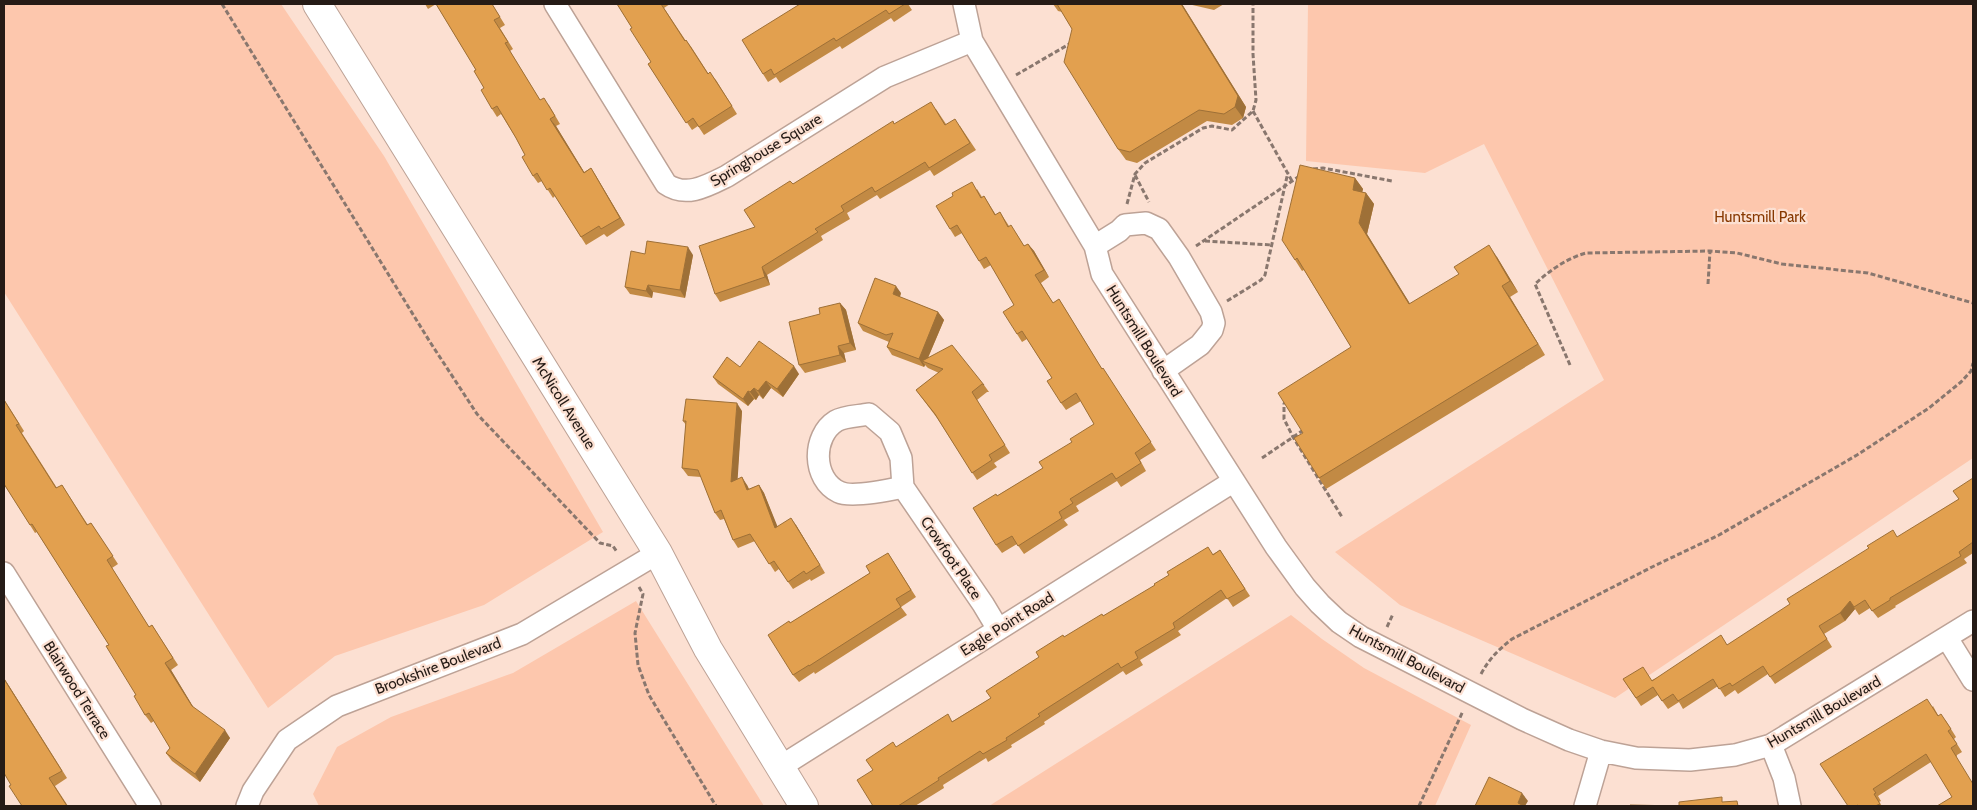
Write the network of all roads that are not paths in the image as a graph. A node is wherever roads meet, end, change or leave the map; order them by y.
1 (317, 4) edge
2 (555, 4) edge
3 (964, 4) edge
4 (972, 41) junction
5 (1095, 246) junction
6 (1163, 371) junction
7 (1234, 482) junction
8 (903, 487) junction
9 (658, 553) junction
10 (4, 573) edge
11 (1973, 621) edge
12 (998, 629) junction
13 (1947, 638) junction
14 (1973, 680) edge
15 (1771, 745) junction
16 (1601, 751) junction
17 (780, 767) junction
18 (150, 806) edge
19 (247, 806) edge
20 (804, 806) edge
21 (1585, 806) edge
22 (1790, 806) edge

1 - 9 main road, McNicoll Avenue
2 - 4 street, Springhouse Square
3 - 4 street, Huntsmill Boulevard
4 - 5 street, Huntsmill Boulevard
5 - 6 street, Huntsmill Boulevard
5 - 6 street
6 - 7 street, Huntsmill Boulevard
7 - 12 street, Eagle Point Road
7 - 16 street, Huntsmill Boulevard
8 - 8 street
8 - 12 street, Crowfoot Place
9 - 17 main road, McNicoll Avenue
9 - 19 street, Brookshire Boulevard
10 - 18 street, Blairwood Terrace
11 - 13 street, Huntsmill Boulevard
12 - 17 street, Eagle Point Road
13 - 14 street
13 - 15 street, Huntsmill Boulevard
15 - 16 street, Huntsmill Boulevard
15 - 22 street
16 - 21 street
17 - 20 main road, McNicoll Avenue

